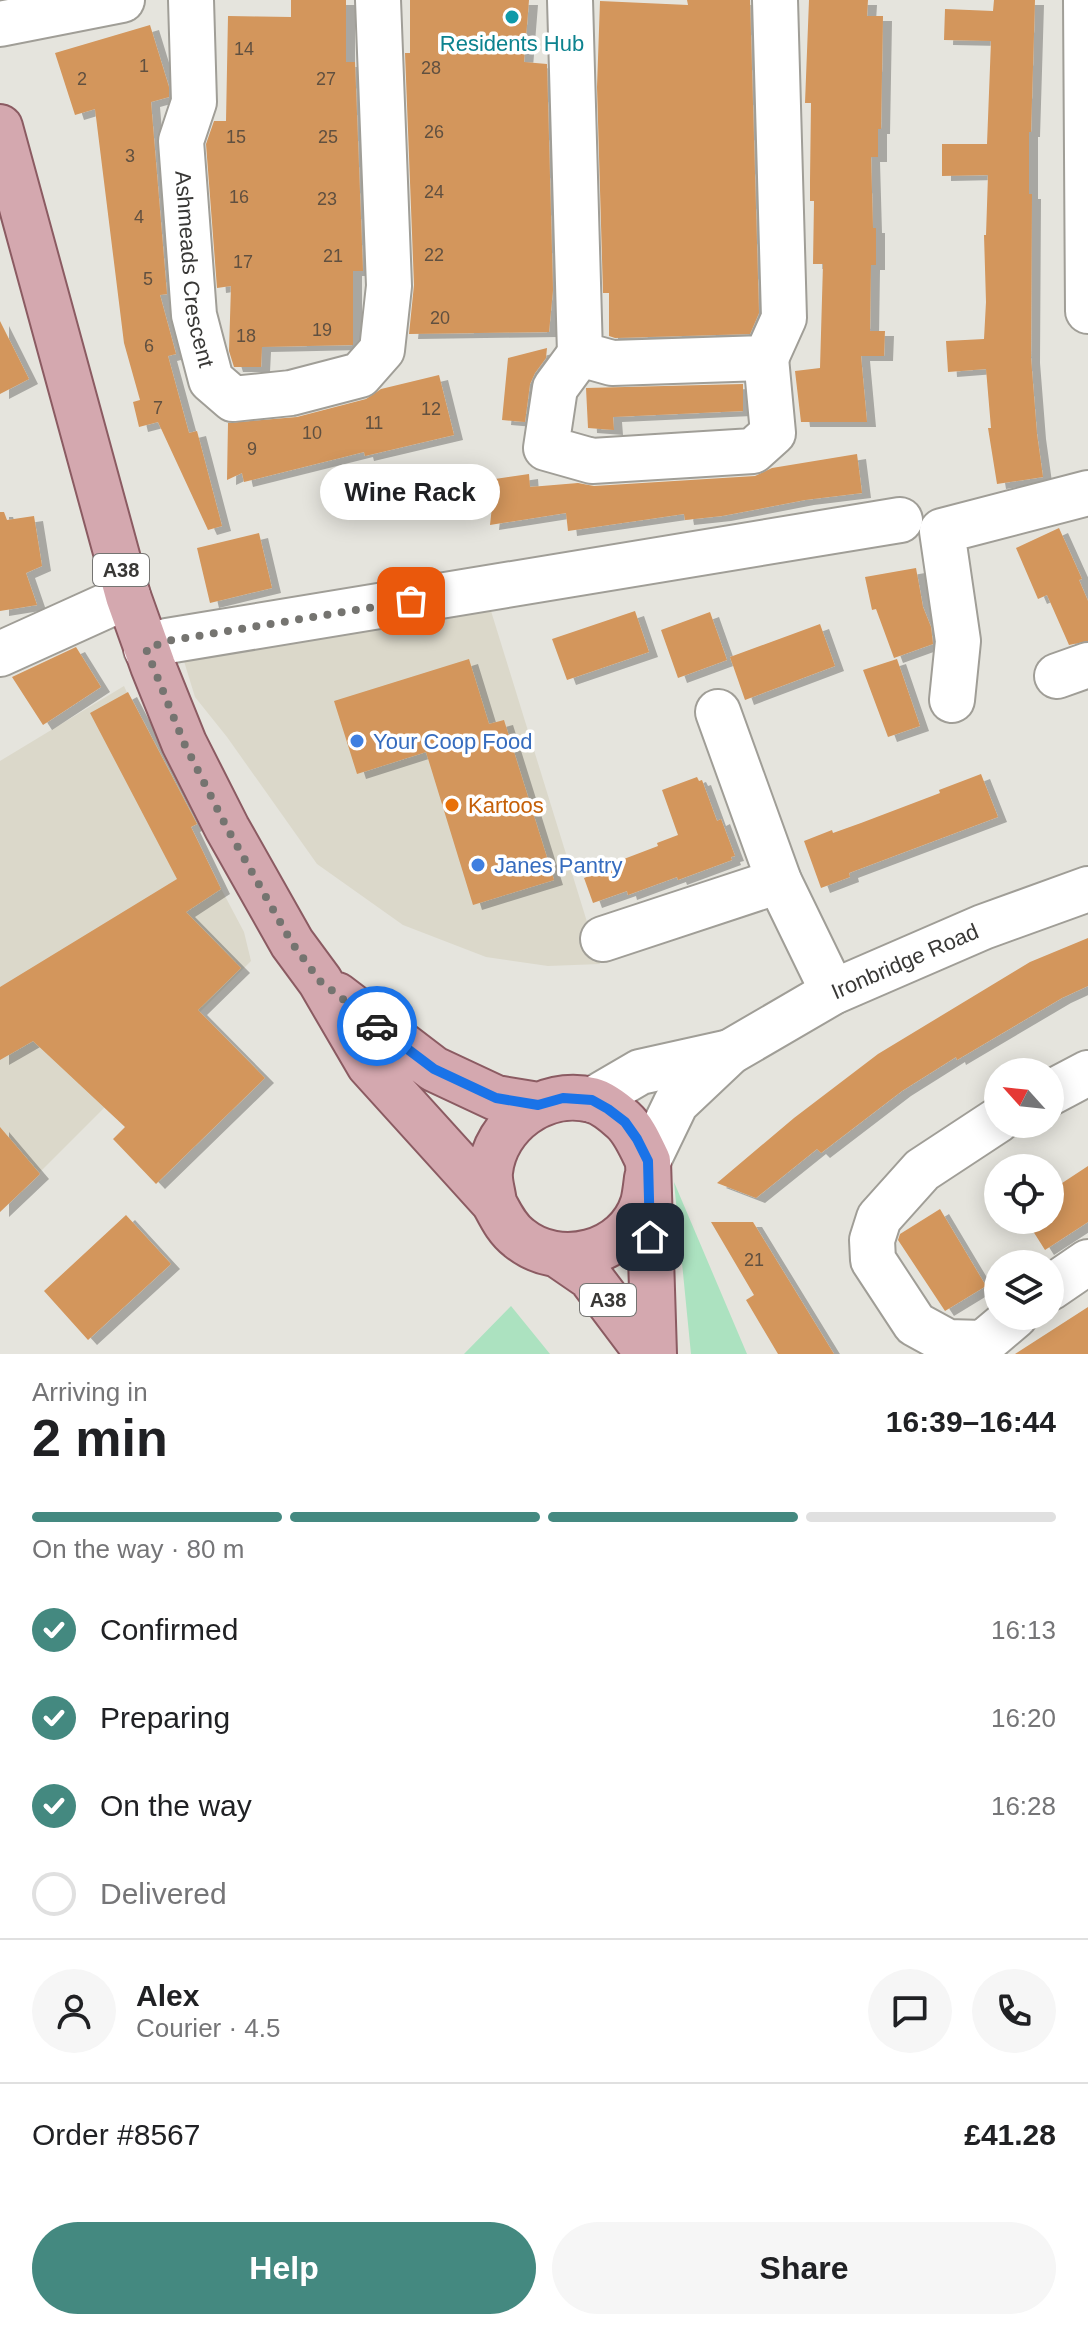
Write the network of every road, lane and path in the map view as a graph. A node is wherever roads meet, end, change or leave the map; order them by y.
1 (122, 0) edge
2 (191, 0) edge
3 (378, 0) edge
4 (570, 0) edge
5 (775, 0) edge
6 (1086, 0) edge
7 (0, 24) edge
8 (0, 127) edge
9 (1088, 239) edge
10 (1088, 311) edge
11 (580, 354) junction
12 (766, 358) junction
13 (1088, 493) edge
14 (900, 520) dead end
15 (128, 596) junction
16 (146, 649) junction
17 (0, 654) edge
18 (952, 700) dead end
19 (718, 712) dead end
20 (779, 881) junction
21 (1088, 889) edge
22 (603, 939) dead end
23 (320, 981) junction
24 (833, 992) junction
25 (730, 1052) junction
26 (1088, 1073) edge
27 (1064, 1086) edge
28 (592, 1100) junction
29 (538, 1105) junction
30 (984, 1129) edge
31 (648, 1170) junction
32 (494, 1203) junction
33 (558, 1255) junction
34 (1088, 1262) edge
35 (1064, 1278) edge
36 (998, 1330) edge
37 (648, 1354) edge
38 (654, 1354) edge

1 - 7 street
2 - 3 street, Ashmeads Crescent
4 - 11 street
5 - 12 street
6 - 9 street
8 - 15 main road, A38
9 - 10 street
11 - 12 street
11 - 12 street
13 - 18 street
14 - 16 street
15 - 16 main road, A38
15 - 17 street
16 - 23 main road, A38
19 - 20 street
20 - 22 street
20 - 24 street
21 - 24 street, Ironbridge Road
23 - 29 main road, A38
23 - 32 main road, A38
24 - 25 street, Ironbridge Road
25 - 28 street, Ironbridge Road
25 - 31 street, Ironbridge Road
26 - 27 street
28 - 29 main road, A38
28 - 31 main road, A38
29 - 32 main road, A38
30 - 36 street
31 - 33 main road, A38
31 - 38 main road, A38
32 - 33 main road, A38
33 - 37 main road, A38
34 - 35 street

